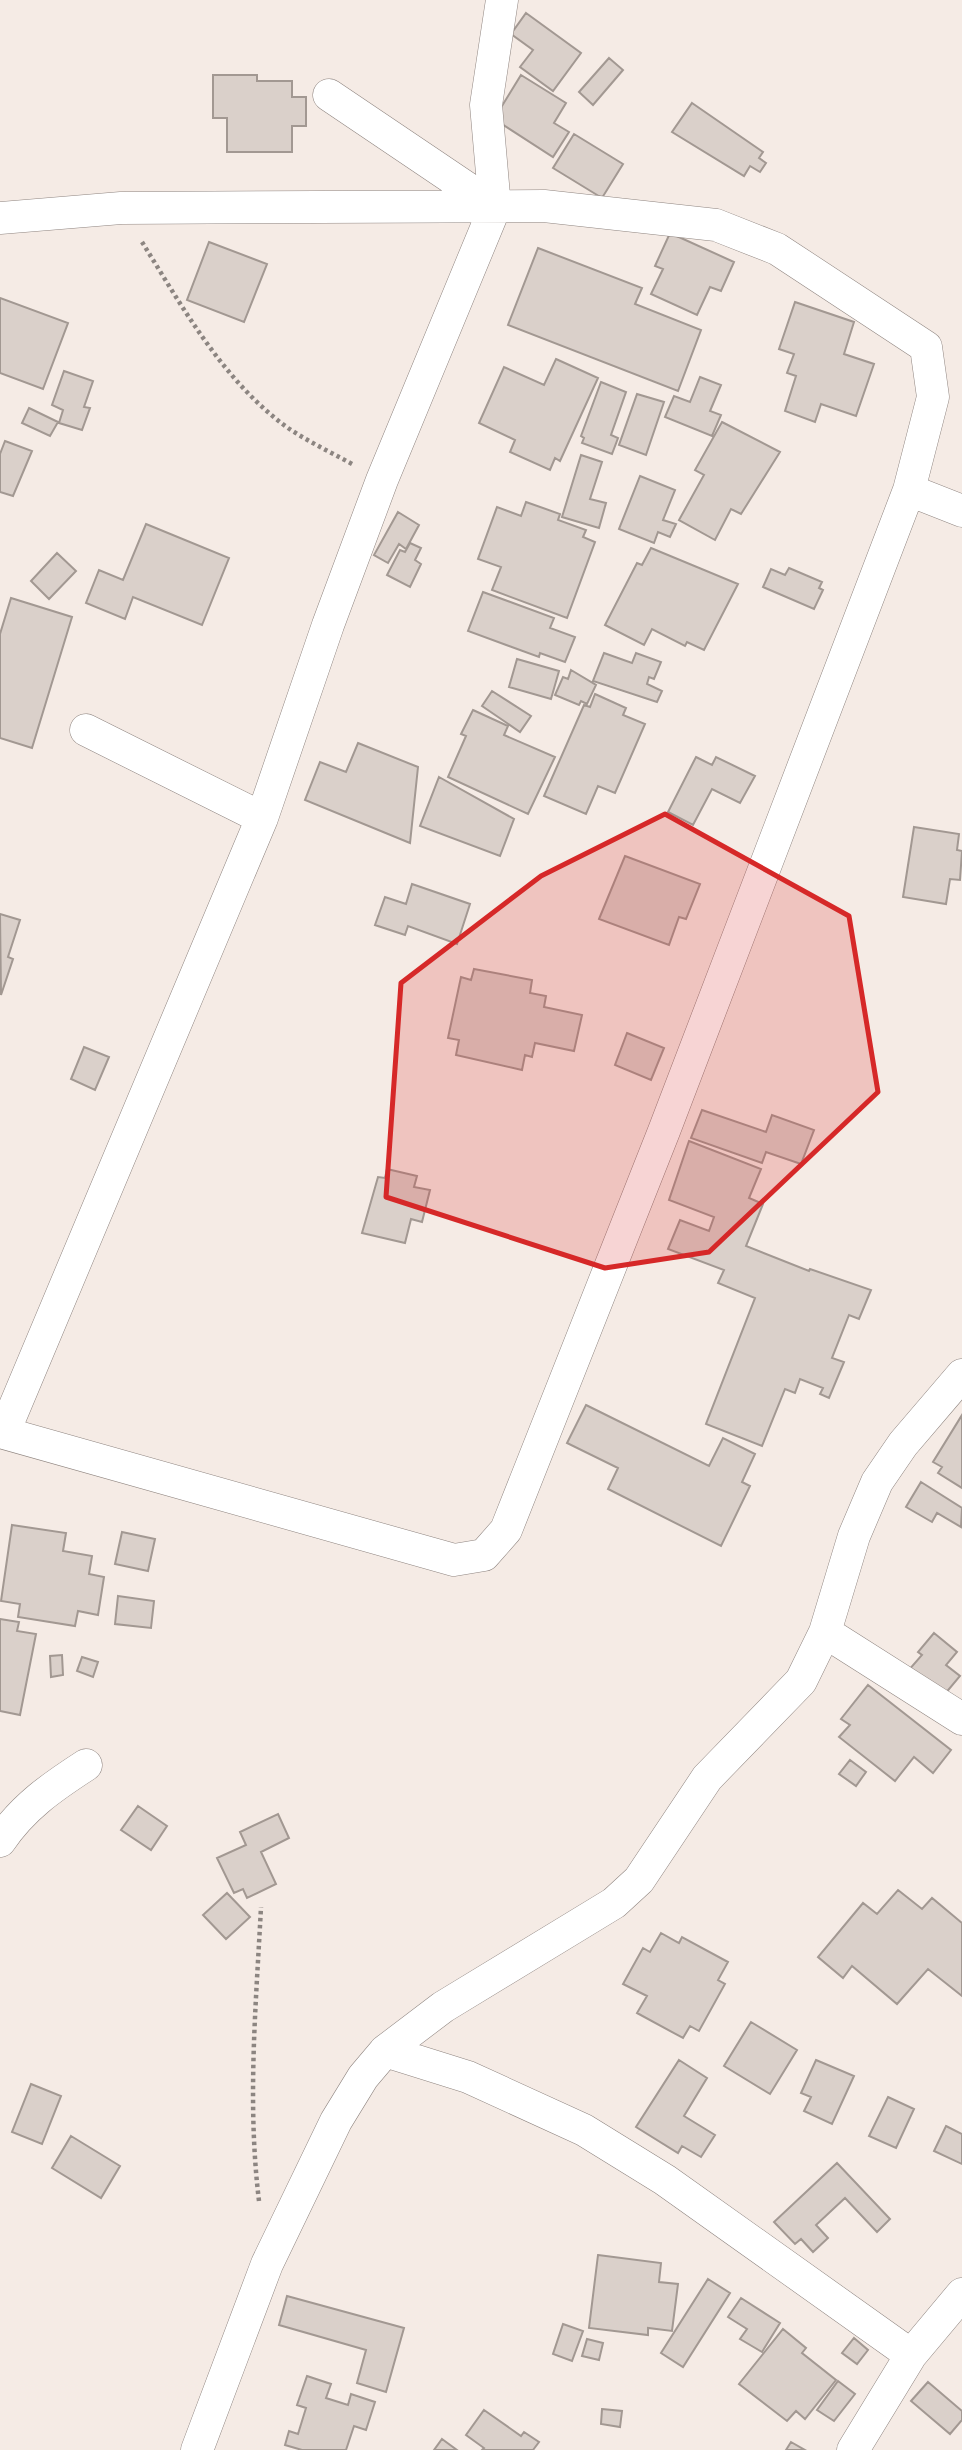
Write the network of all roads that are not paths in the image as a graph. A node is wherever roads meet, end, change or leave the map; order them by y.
1 (502, 0) edge
2 (329, 95) dead end
3 (495, 207) junction
4 (0, 218) edge
5 (909, 490) junction
6 (962, 511) edge
7 (86, 730) dead end
8 (262, 818) junction
9 (962, 1375) edge
10 (2, 1432) edge
11 (825, 1632) junction
12 (962, 1719) edge
13 (86, 1765) dead end
14 (0, 1841) edge
15 (386, 2051) junction
16 (962, 2294) edge
17 (911, 2355) junction
18 (197, 2450) edge
19 (853, 2450) edge

1 - 3 street
2 - 3 street
3 - 4 street
3 - 5 street
3 - 8 street
5 - 6 street
5 - 10 street
7 - 8 street
8 - 10 street
9 - 11 street
11 - 12 street
11 - 15 street
13 - 14 street
15 - 17 street
15 - 18 street
16 - 17 street
17 - 19 street

